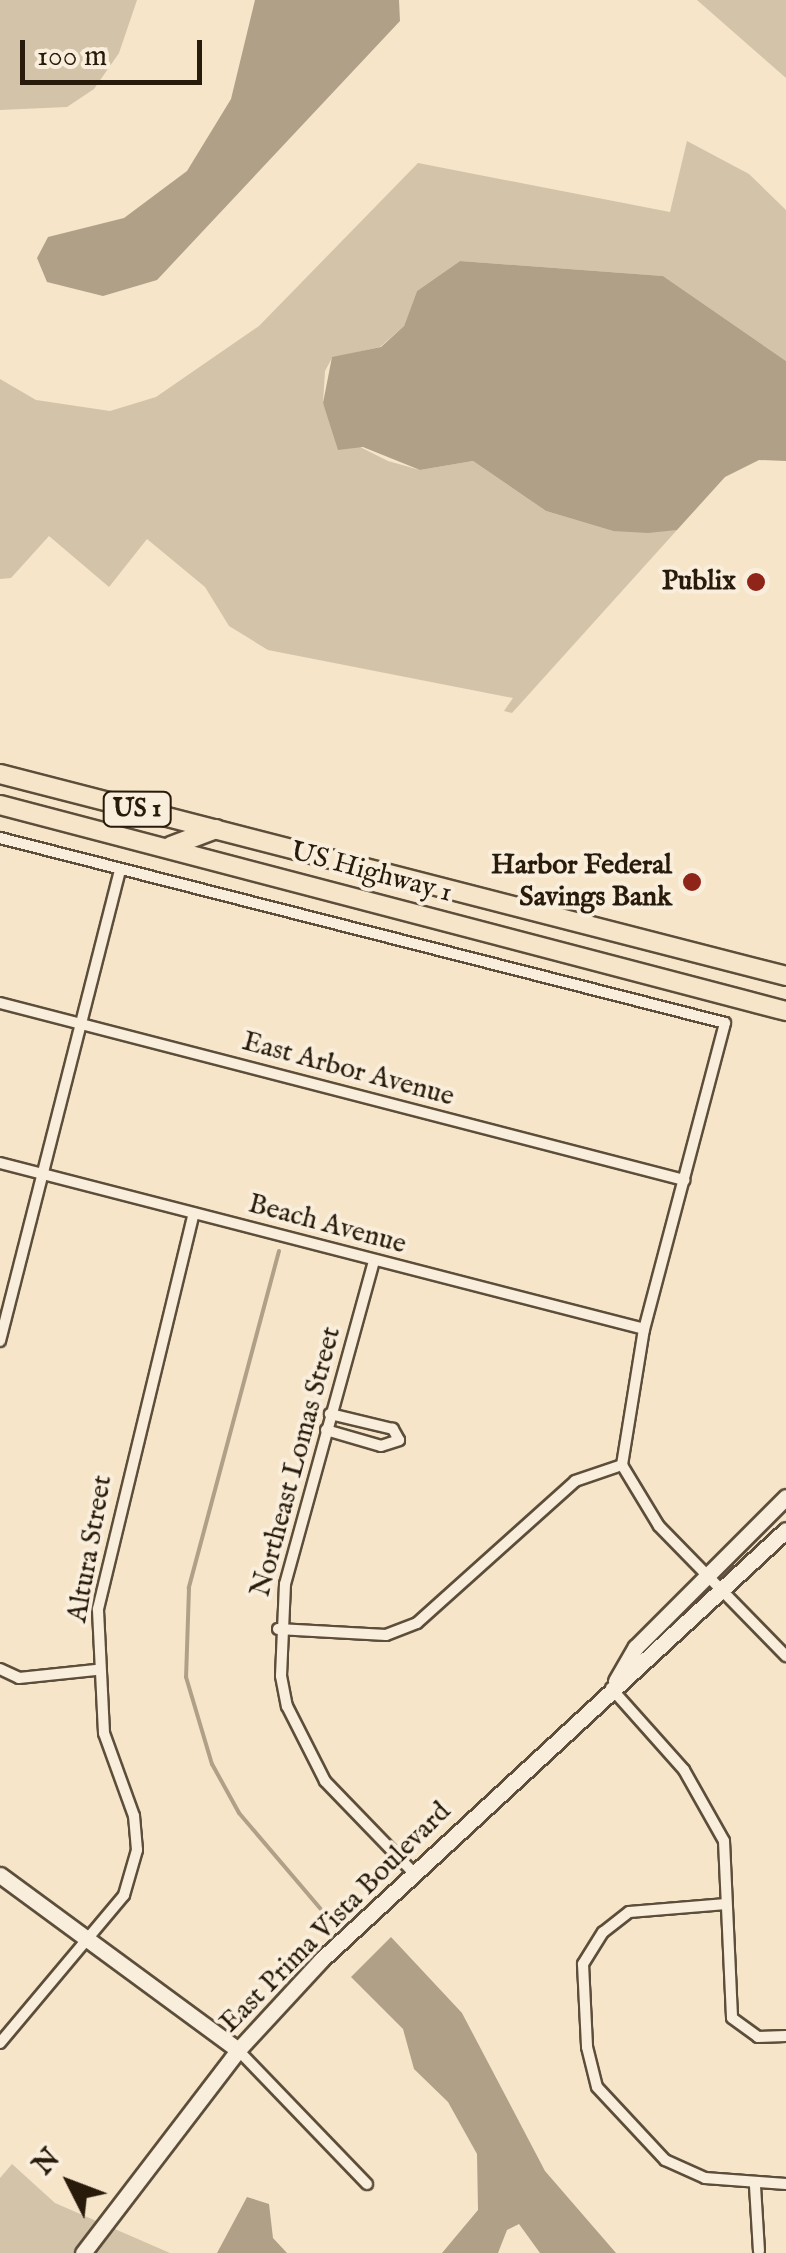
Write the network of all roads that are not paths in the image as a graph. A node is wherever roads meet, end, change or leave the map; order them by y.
1 (0, 774) edge
2 (0, 805) edge
3 (216, 829) junction
4 (0, 838) edge
5 (273, 844) junction
6 (165, 847) junction
7 (215, 860) junction
8 (120, 869) junction
9 (786, 976) edge
10 (0, 1003) edge
11 (786, 1011) edge
12 (81, 1024) junction
13 (0, 1163) edge
14 (44, 1174) junction
15 (684, 1180) junction
16 (194, 1214) junction
17 (374, 1261) junction
18 (644, 1329) junction
19 (0, 1341) edge
20 (330, 1414) junction
21 (326, 1430) junction
22 (622, 1464) junction
23 (786, 1497) edge
24 (786, 1530) edge
25 (709, 1576) junction
26 (723, 1591) junction
27 (278, 1629) junction
28 (786, 1656) edge
29 (0, 1669) edge
30 (96, 1670) junction
31 (611, 1688) junction
32 (412, 1872) junction
33 (0, 1876) edge
34 (726, 1904) junction
35 (90, 1942) junction
36 (786, 2036) edge
37 (0, 2043) edge
38 (238, 2050) junction
39 (368, 2184) dead end
40 (786, 2184) edge
41 (754, 2186) junction
42 (759, 2251) edge
43 (82, 2253) edge

1 - 3 main road, US Highway 1 / US 1
2 - 6 main road, US Highway 1 / US 1
3 - 5 main road, US Highway 1 / US 1
3 - 6 main road
4 - 8 street
5 - 7 main road
5 - 9 main road, US Highway 1 / US 1
6 - 7 main road, US Highway 1 / US 1
7 - 11 main road, US Highway 1 / US 1
8 - 12 street
8 - 15 street
10 - 12 street, East Arbor Avenue
12 - 14 street
12 - 15 street, East Arbor Avenue
13 - 14 street, Beach Avenue
14 - 16 street, Beach Avenue
14 - 19 street
15 - 18 street
16 - 17 street, Beach Avenue
16 - 30 street, Altura Street
17 - 18 street, Beach Avenue
17 - 20 street, Northeast Lomas Street
18 - 22 street
20 - 21 street, Northeast Lomas Street
20 - 21 street
21 - 27 street, Northeast Lomas Street
22 - 25 street
22 - 27 street
23 - 25 main road, East Prima Vista Boulevard
24 - 26 main road, East Prima Vista Boulevard
25 - 26 street
25 - 31 main road, East Prima Vista Boulevard
26 - 28 street
26 - 31 main road, East Prima Vista Boulevard
27 - 32 street, Northeast Lomas Street
29 - 30 street
30 - 35 street, Altura Street
31 - 32 main road, East Prima Vista Boulevard
31 - 34 street
32 - 38 main road, East Prima Vista Boulevard
33 - 35 main road
34 - 36 street
34 - 41 street
35 - 37 street, Altura Street
35 - 38 main road
38 - 39 street
38 - 43 main road, East Prima Vista Boulevard
40 - 41 street
41 - 42 street

